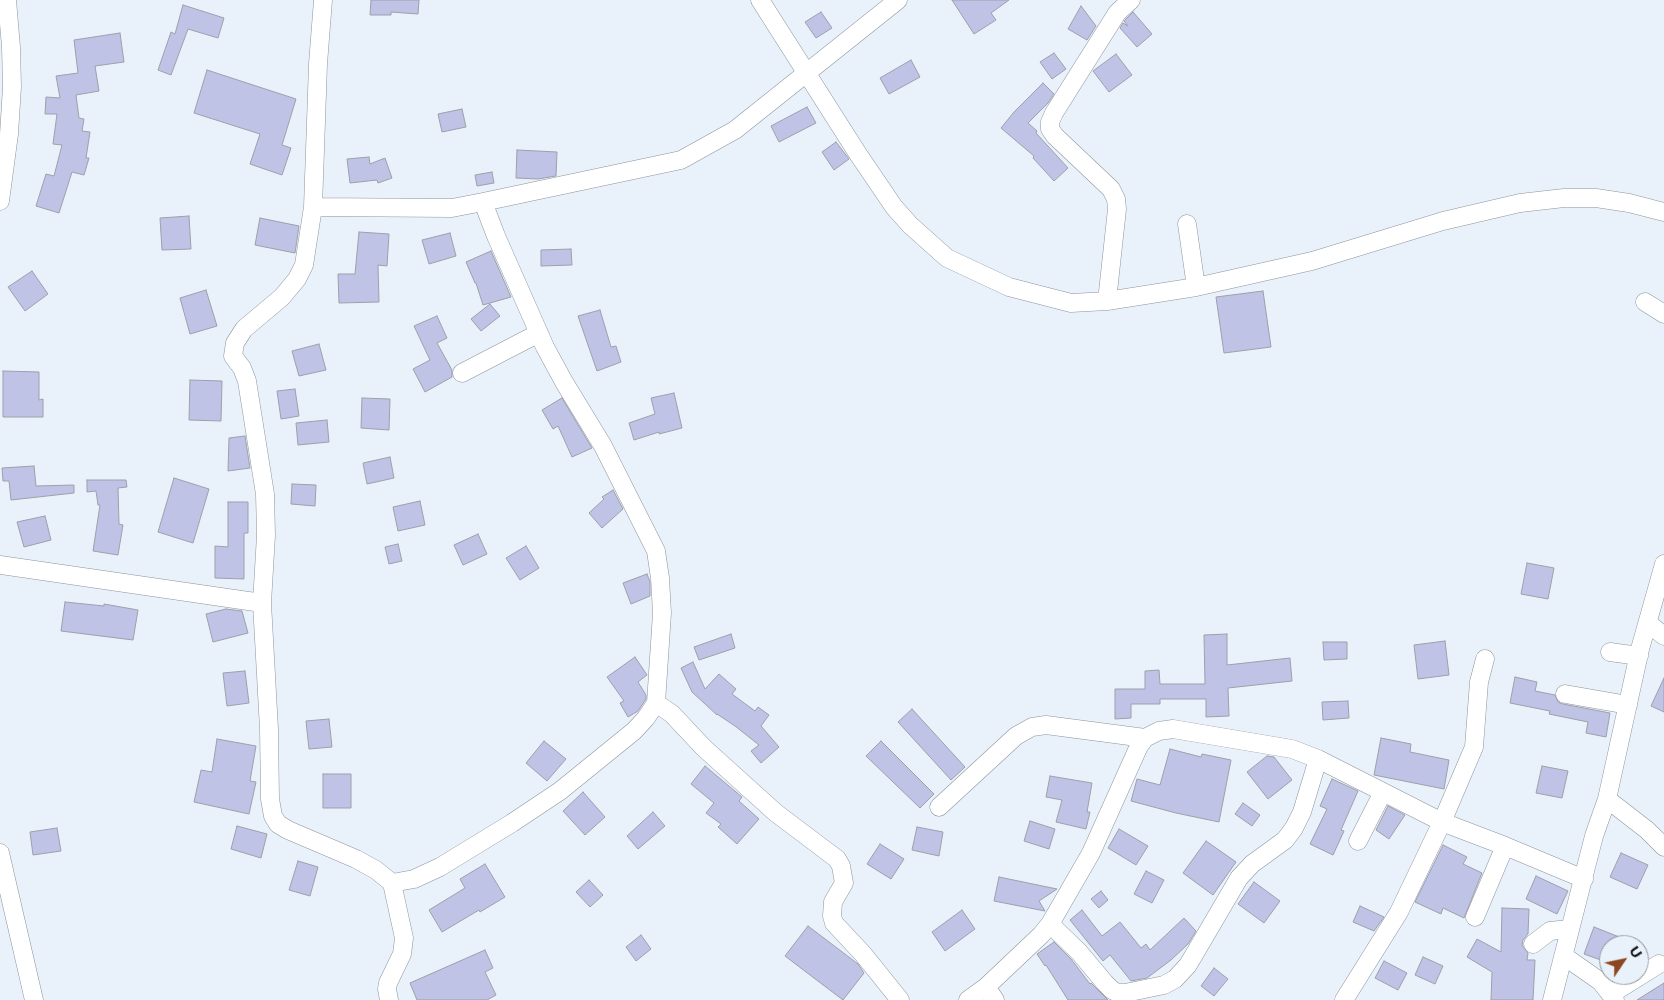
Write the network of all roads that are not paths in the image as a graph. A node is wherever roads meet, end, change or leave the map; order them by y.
1 (7, 0) edge
2 (323, 0) edge
3 (760, 0) edge
4 (898, 0) edge
5 (1131, 0) edge
6 (806, 74) junction
7 (0, 201) edge
8 (483, 202) junction
9 (313, 207) junction
10 (1664, 212) edge
11 (1187, 224) dead end
12 (1196, 287) junction
13 (1107, 301) junction
14 (1645, 302) dead end
15 (1664, 314) edge
16 (539, 333) junction
17 (462, 373) dead end
18 (1664, 564) edge
19 (0, 565) edge
20 (262, 603) junction
21 (1648, 623) junction
22 (1664, 636) edge
23 (1610, 652) dead end
24 (1639, 656) junction
25 (1485, 660) dead end
26 (1565, 694) dead end
27 (656, 703) junction
28 (1628, 705) junction
29 (1145, 738) junction
30 (1318, 759) junction
31 (1383, 792) junction
32 (1607, 799) junction
33 (939, 807) dead end
34 (1442, 822) junction
35 (1358, 841) dead end
36 (1505, 846) junction
37 (1664, 847) edge
38 (0, 853) edge
39 (1584, 879) junction
40 (392, 883) junction
41 (1475, 917) dead end
42 (1050, 924) junction
43 (1569, 929) junction
44 (1533, 944) dead end
45 (1564, 956) junction
46 (1659, 964) dead end
47 (990, 994) edge
48 (1613, 997) edge
49 (34, 1000) edge
50 (389, 1000) edge
51 (900, 1000) edge
52 (968, 1000) edge
53 (1344, 1000) edge
54 (1552, 1000) edge

1 - 7 street
2 - 9 street
3 - 6 street
4 - 6 street
5 - 13 street
6 - 8 street
6 - 13 street
8 - 9 street
8 - 16 street
9 - 20 street
10 - 12 street
11 - 12 street
12 - 13 street
14 - 15 street
16 - 17 street
16 - 27 street
18 - 21 street
19 - 20 street
20 - 40 street
21 - 22 street
21 - 24 street
23 - 24 street
24 - 28 street
25 - 34 street
26 - 28 street
27 - 40 street
27 - 51 street
28 - 32 street
29 - 30 street
29 - 33 street
29 - 42 street
30 - 31 street
30 - 42 street
31 - 34 street
31 - 35 street
32 - 37 street
32 - 39 street
34 - 36 street
34 - 53 street
36 - 39 street
36 - 41 street
38 - 49 street
39 - 43 street
40 - 50 street
42 - 47 street
43 - 44 street
43 - 45 street
45 - 48 street
45 - 54 street
46 - 48 street
47 - 52 street

